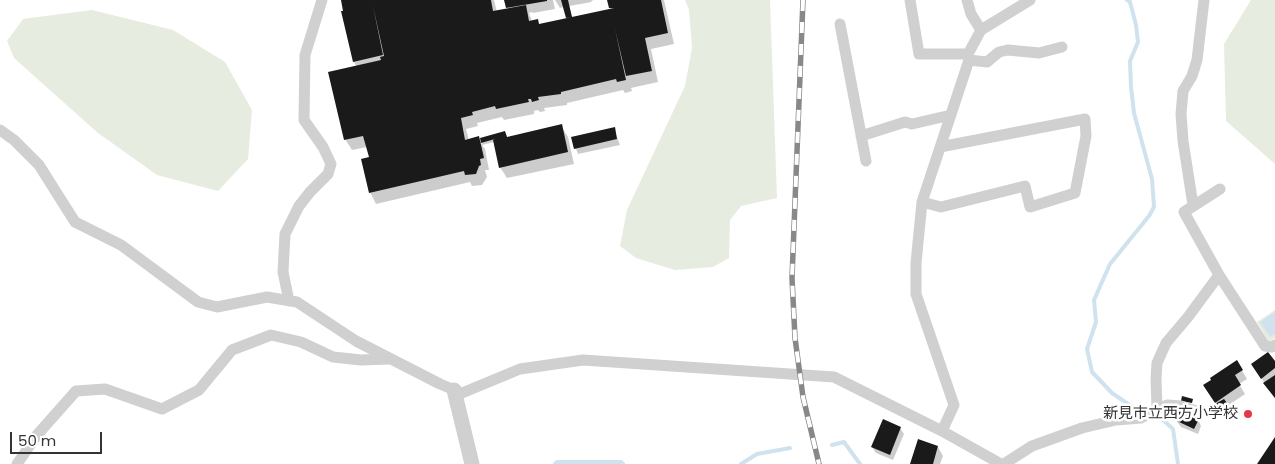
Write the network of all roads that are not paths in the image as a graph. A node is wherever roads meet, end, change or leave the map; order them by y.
1 (322, 0) edge
2 (910, 0) edge
3 (967, 0) edge
4 (1030, 0) edge
5 (1204, 0) edge
6 (840, 24) dead end
7 (981, 30) junction
8 (1062, 47) dead end
9 (968, 57) junction
10 (951, 115) junction
11 (0, 130) edge
12 (861, 136) junction
13 (940, 147) junction
14 (866, 161) dead end
15 (1220, 189) dead end
16 (922, 202) junction
17 (1193, 205) junction
18 (1219, 274) junction
19 (289, 301) junction
20 (1275, 345) edge
21 (390, 359) junction
22 (454, 390) junction
23 (1157, 409) junction
24 (1199, 412) dead end
25 (942, 431) junction
26 (17, 464) edge
27 (472, 464) edge
28 (1003, 464) edge

1 - 19 street
2 - 9 street
3 - 7 street
4 - 7 street
5 - 17 street
6 - 12 street
7 - 9 street
8 - 9 street
9 - 10 street
10 - 12 street
10 - 13 street
11 - 19 street
12 - 14 street
13 - 16 street
13 - 16 street
15 - 17 street
16 - 25 street
17 - 18 street
18 - 20 street
18 - 23 street
19 - 21 street
21 - 22 street
21 - 26 street
22 - 25 street
22 - 27 street
23 - 24 street
23 - 28 street
25 - 28 street

